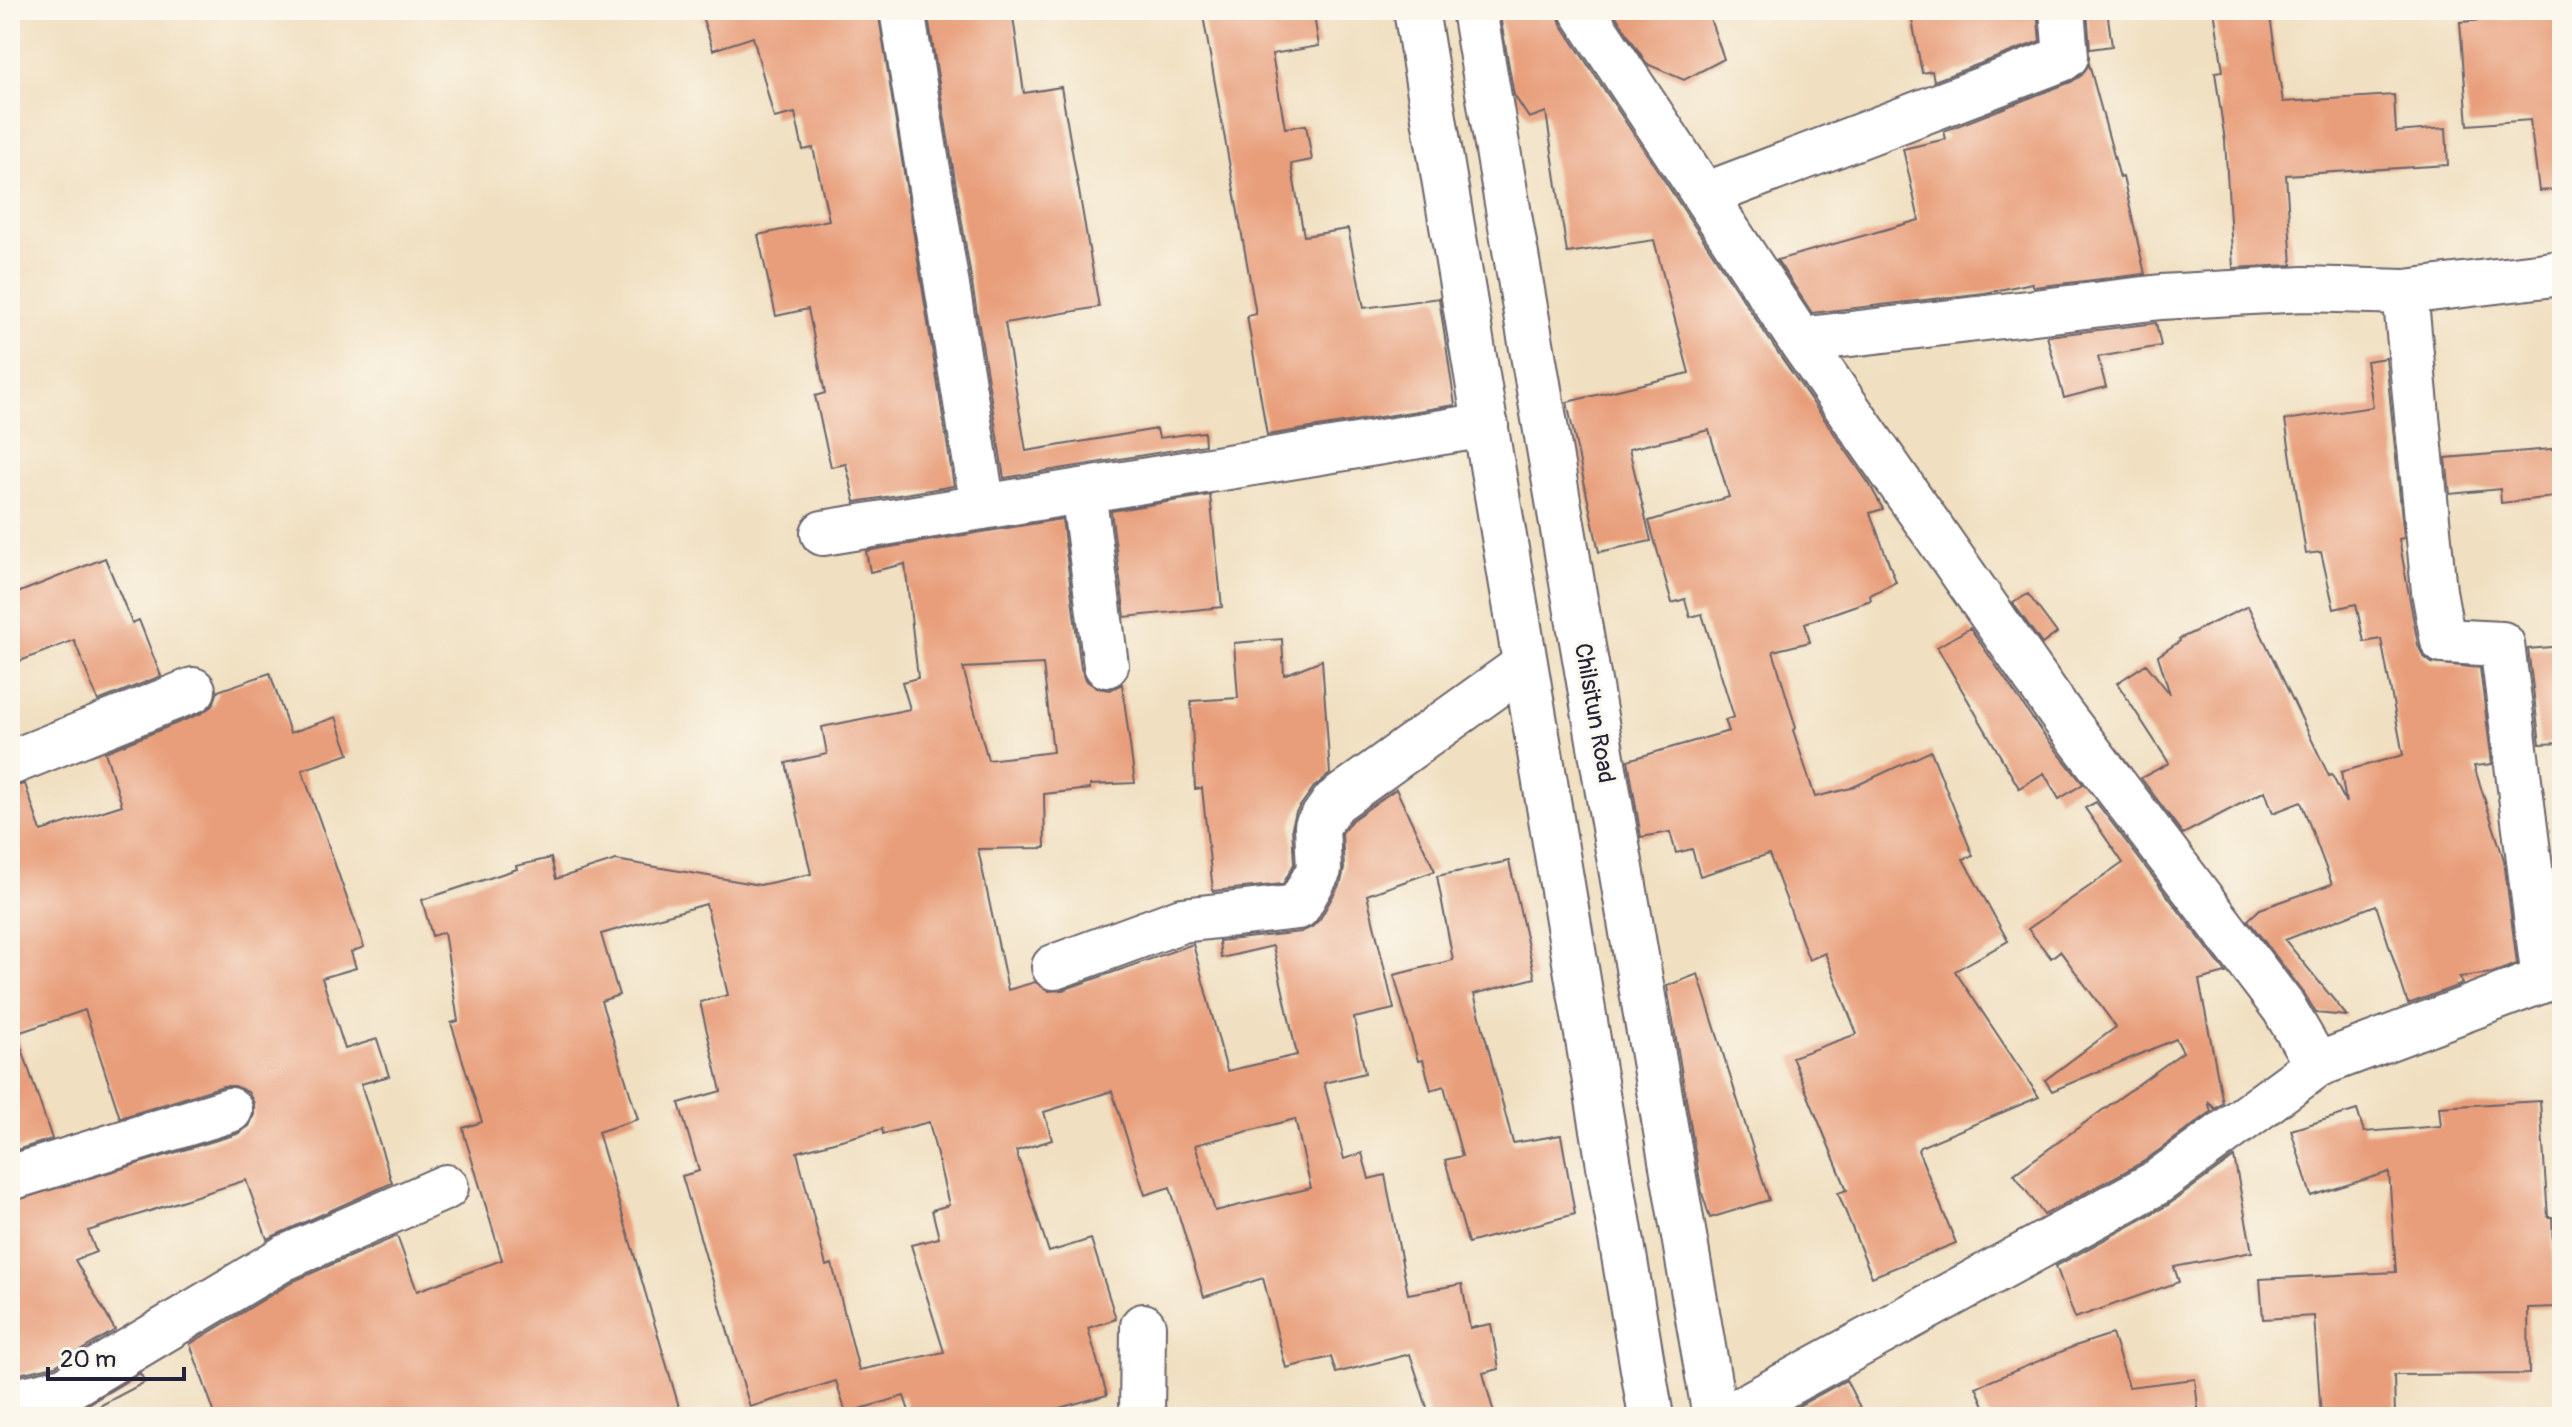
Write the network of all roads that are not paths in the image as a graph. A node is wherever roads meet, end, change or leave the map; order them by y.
1 (902, 10) edge
2 (1416, 10) edge
3 (1474, 10) edge
4 (1582, 10) edge
5 (2062, 10) edge
6 (1705, 195) junction
7 (2562, 273) edge
8 (2405, 292) junction
9 (1800, 340) junction
10 (1486, 425) junction
11 (1083, 491) junction
12 (983, 507) junction
13 (823, 533) dead end
14 (1106, 665) dead end
15 (1525, 665) junction
16 (193, 690) dead end
17 (10, 763) edge
18 (1054, 967) dead end
19 (2553, 979) edge
20 (2317, 1065) junction
21 (230, 1110) dead end
22 (10, 1178) edge
23 (446, 1187) dead end
24 (1143, 1326) dead end
25 (10, 1402) edge
26 (1142, 1417) edge
27 (1651, 1417) edge
28 (1715, 1417) edge
29 (1726, 1417) edge

1 - 12 street
2 - 10 street
3 - 28 street, Chilsitun Road
4 - 6 street
5 - 6 street
6 - 9 street
7 - 8 street
8 - 9 street
8 - 19 street
9 - 20 street
10 - 11 street
10 - 15 street
11 - 12 street
11 - 14 street
12 - 13 street
15 - 18 street
15 - 27 street
16 - 17 street
19 - 20 street
20 - 29 street
21 - 22 street
23 - 25 street
24 - 26 street

